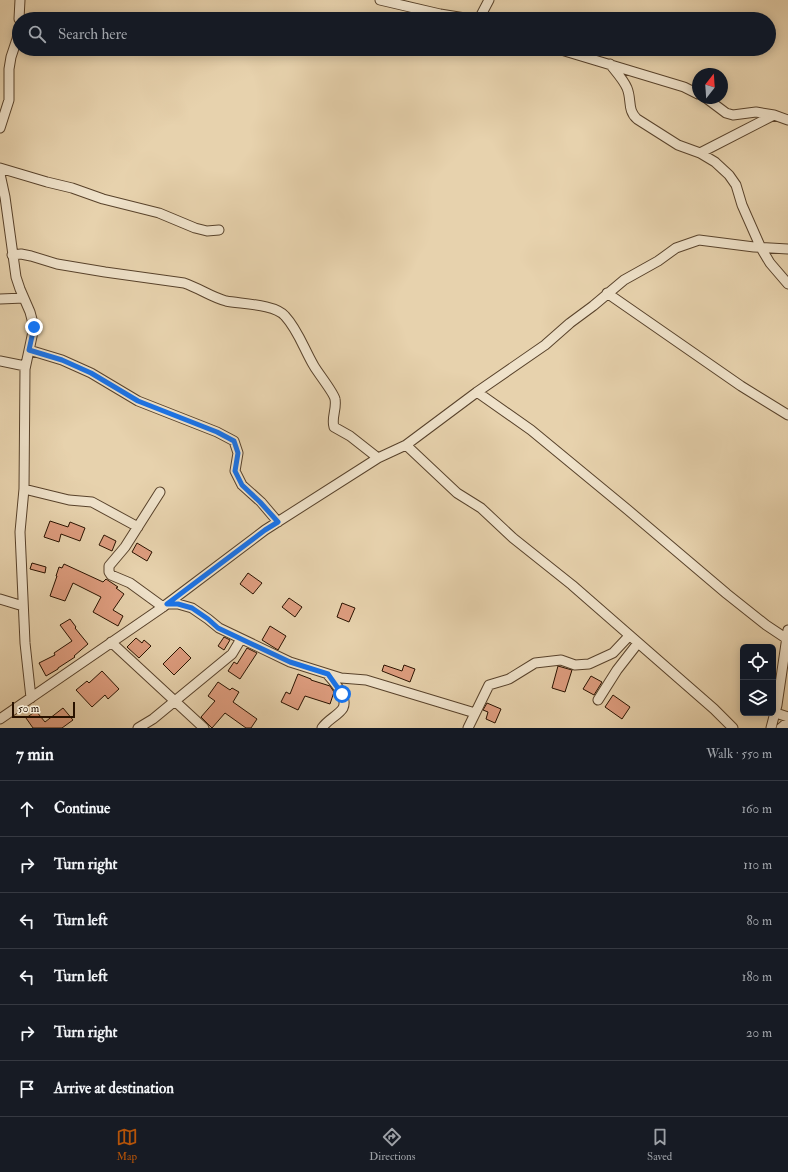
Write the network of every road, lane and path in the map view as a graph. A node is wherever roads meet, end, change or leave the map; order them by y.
1 (20, 0) edge
2 (380, 0) edge
3 (489, 0) edge
4 (19, 12) edge
5 (431, 12) edge
6 (483, 12) edge
7 (12, 54) edge
8 (582, 56) edge
9 (610, 64) junction
10 (692, 91) edge
11 (714, 104) edge
12 (774, 115) junction
13 (788, 120) edge
14 (0, 128) edge
15 (700, 153) junction
16 (0, 168) edge
17 (0, 178) edge
18 (219, 230) dead end
19 (761, 248) junction
20 (788, 249) edge
21 (12, 255) junction
22 (788, 284) edge
23 (607, 293) junction
24 (24, 298) junction
25 (0, 299) edge
26 (29, 350) junction
27 (0, 361) edge
28 (25, 366) junction
29 (477, 392) junction
30 (788, 415) edge
31 (406, 445) junction
32 (378, 458) junction
33 (24, 489) junction
34 (160, 492) dead end
35 (278, 522) junction
36 (138, 527) junction
37 (0, 599) edge
38 (165, 605) junction
39 (23, 606) junction
40 (787, 634) edge
41 (629, 636) junction
42 (241, 639) junction
43 (111, 642) junction
44 (638, 643) junction
45 (328, 674) junction
46 (353, 680) junction
47 (342, 694) junction
48 (31, 698) junction
49 (598, 700) dead end
50 (175, 701) junction
51 (475, 713) junction
52 (776, 713) joint
53 (775, 716) edge
54 (788, 717) edge
55 (0, 719) edge
56 (788, 722) edge
57 (138, 728) edge
58 (204, 728) edge
59 (322, 728) edge
60 (468, 728) edge
61 (733, 728) edge
62 (771, 728) edge
63 (781, 728) edge

1 - 4 street
2 - 5 street
3 - 6 street
7 - 14 street
8 - 9 street
9 - 10 street
9 - 15 street
11 - 12 street
12 - 13 street
12 - 15 street
15 - 19 street
16 - 18 street
17 - 21 street
19 - 20 street
19 - 22 street
19 - 23 street
21 - 24 street
21 - 32 street
23 - 29 street
23 - 30 street
24 - 25 street
24 - 26 street
26 - 28 street
26 - 35 street
27 - 28 street
28 - 33 street
29 - 31 street
29 - 40 street
31 - 32 street
31 - 41 street
32 - 35 street
33 - 36 street
33 - 39 street
34 - 36 street
35 - 38 street
36 - 38 street
37 - 39 street
38 - 42 street
38 - 43 street
39 - 48 street
40 - 52 street
41 - 44 street
41 - 51 street
42 - 45 street
42 - 50 street
43 - 48 street
43 - 50 street
44 - 49 street
44 - 61 street
45 - 46 street
45 - 47 street
46 - 47 street
46 - 51 street
47 - 59 street
48 - 55 street
50 - 57 street
50 - 58 street
51 - 60 street
52 - 54 street
53 - 62 street
56 - 63 street

